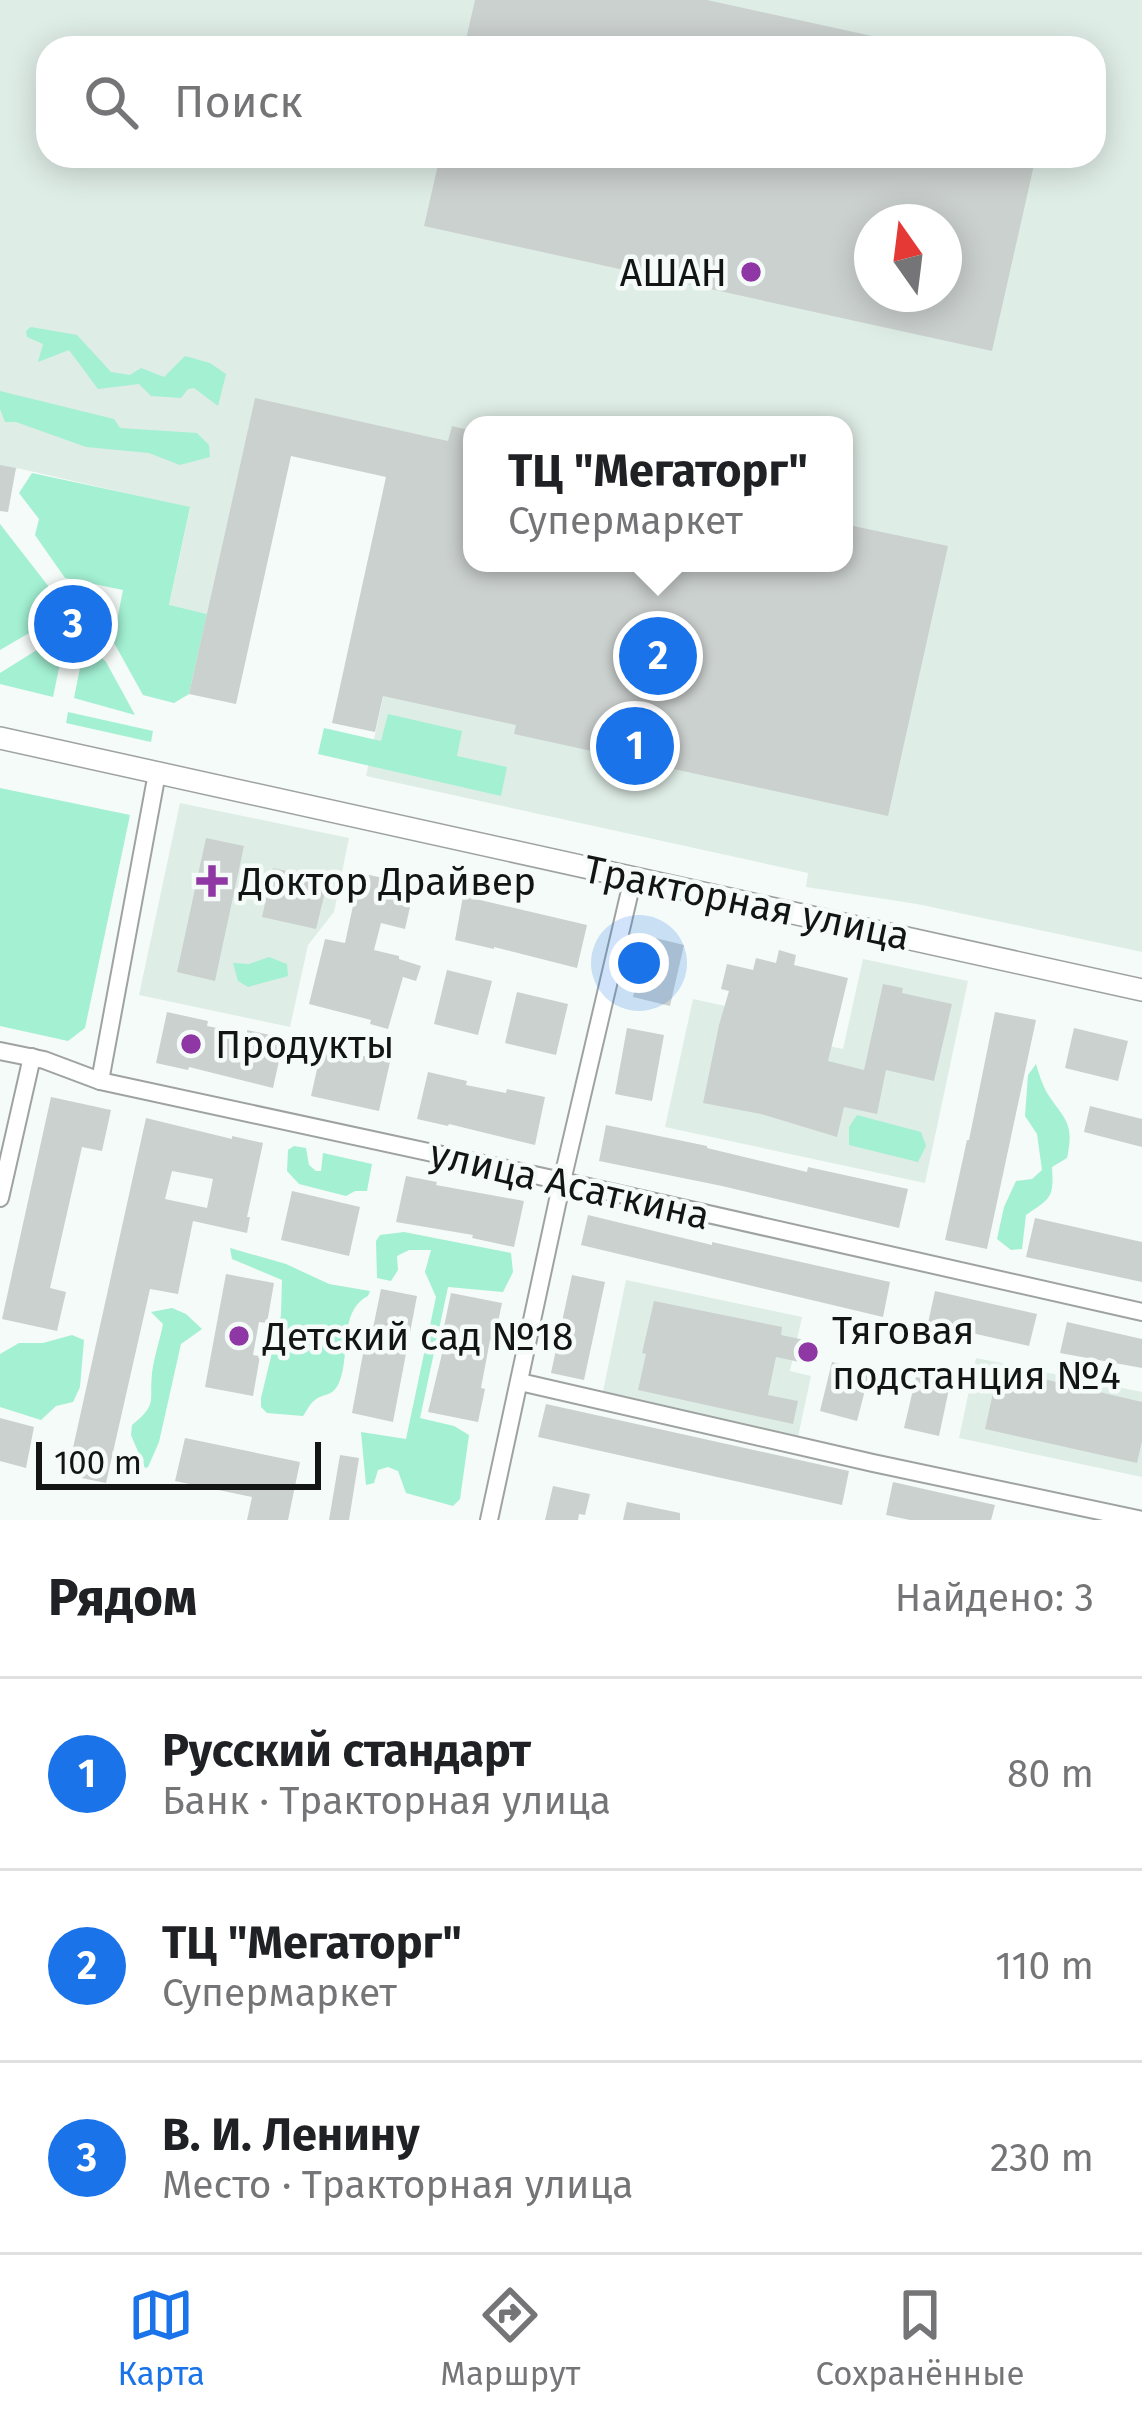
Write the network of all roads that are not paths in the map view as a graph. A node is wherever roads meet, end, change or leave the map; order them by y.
1 (0, 738) edge
2 (157, 773) junction
3 (633, 878) junction
4 (1142, 990) edge
5 (0, 1051) edge
6 (32, 1057) junction
7 (100, 1081) junction
8 (562, 1181) junction
9 (0, 1198) edge
10 (1142, 1312) edge
11 (520, 1382) junction
12 (489, 1520) edge
13 (1142, 1520) edge

1 - 2 main road, Тракторная улица
2 - 3 main road, Тракторная улица
2 - 7 street
3 - 4 main road, Тракторная улица
3 - 8 street
5 - 6 street, улица Асаткина
6 - 7 street, улица Асаткина
6 - 9 street
7 - 8 street, улица Асаткина
8 - 10 street, улица Асаткина
8 - 11 street
11 - 12 street
11 - 13 street

